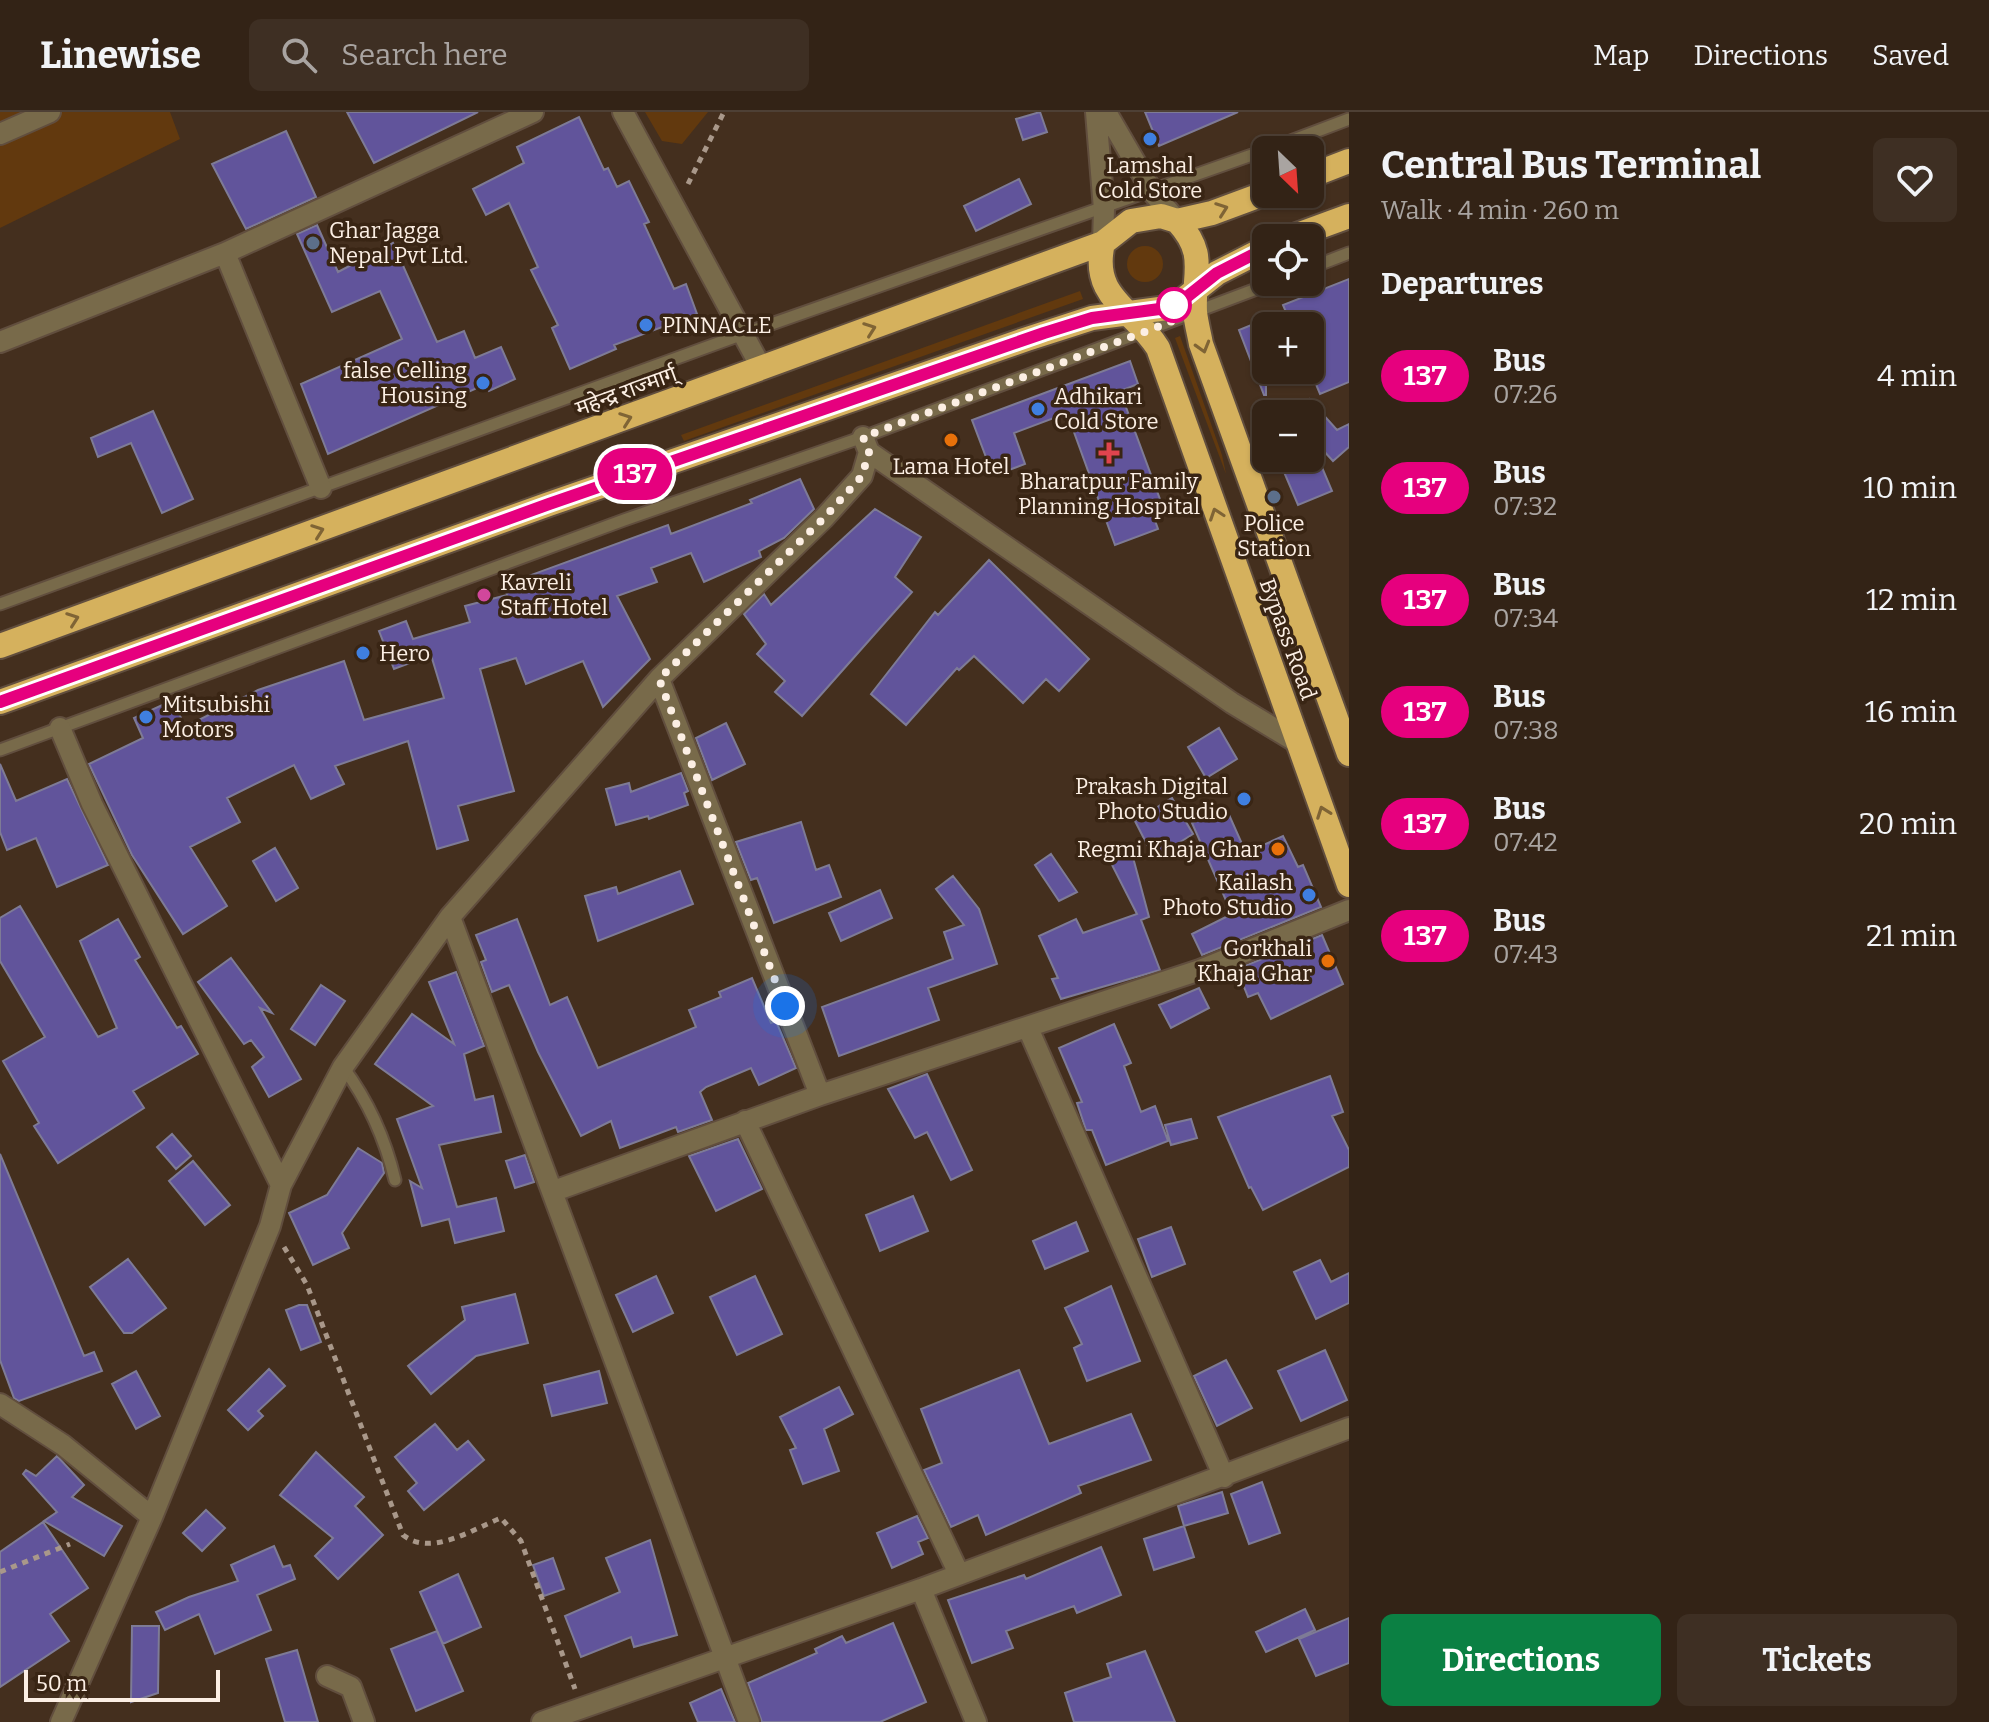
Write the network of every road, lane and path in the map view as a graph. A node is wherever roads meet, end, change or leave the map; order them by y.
1 (50, 112) edge
2 (533, 112) edge
3 (623, 112) edge
4 (724, 112) edge
5 (1096, 112) edge
6 (1106, 112) edge
7 (1349, 119) edge
8 (0, 134) edge
9 (1304, 136) edge
10 (1252, 156) edge
11 (1349, 161) edge
12 (1324, 171) edge
13 (1153, 193) junction
14 (1252, 198) edge
15 (1104, 209) junction
16 (675, 210) junction
17 (1349, 216) edge
18 (1177, 221) junction
19 (1324, 225) edge
20 (1103, 243) junction
21 (225, 253) junction
22 (1349, 253) edge
23 (1252, 256) edge
24 (1324, 263) edge
25 (1195, 287) junction
26 (1252, 291) edge
27 (1130, 313) junction
28 (1195, 313) junction
29 (1147, 331) junction
30 (743, 334) junction
31 (0, 342) edge
32 (762, 369) junction
33 (866, 444) junction
34 (321, 488) junction
35 (0, 604) edge
36 (0, 646) edge
37 (1313, 657) junction
38 (1271, 673) junction
39 (659, 679) junction
40 (0, 702) edge
41 (60, 728) junction
42 (1298, 743) junction
43 (0, 750) edge
44 (1349, 754) edge
45 (1349, 885) edge
46 (1349, 910) edge
47 (450, 917) junction
48 (1028, 1028) junction
49 (343, 1067) junction
50 (820, 1095) junction
51 (745, 1121) junction
52 (395, 1180) dead end
53 (281, 1185) junction
54 (554, 1191) junction
55 (270, 1226) junction
56 (0, 1404) edge
57 (1349, 1428) edge
58 (1224, 1477) junction
59 (152, 1517) junction
60 (70, 1544) dead end
61 (0, 1572) edge
62 (959, 1574) junction
63 (921, 1589) junction
64 (726, 1659) junction
65 (327, 1676) dead end
66 (582, 1709) junction
67 (61, 1722) edge
68 (364, 1722) edge
69 (542, 1722) edge
70 (749, 1722) edge
71 (976, 1722) edge

1 - 8 street
2 - 21 street
3 - 16 street
4 - 16 path
5 - 15 street
6 - 13 street
7 - 9 lane
10 - 13 lane
11 - 12 highway
13 - 15 lane
13 - 18 street
18 -> 14 highway, महेन्द्र राज्मार्ग्
15 - 20 street
15 - 30 lane
16 - 30 street
17 - 19 highway
18 - 20 highway, महेन्द्र राज्मार्ग्
18 - 25 highway, Bypass Road
20 - 27 highway, Bypass Road
32 -> 20 highway, महेन्द्र राज्मार्ग्
21 - 31 street
21 - 34 street
22 - 24 lane
23 - 25 highway
25 - 27 highway
25 - 28 highway, Bypass Road
26 - 28 lane
27 - 29 highway, Bypass Road
27 - 40 highway
28 - 29 lane
28 -> 37 highway, Bypass Road
29 - 33 lane
38 -> 29 highway, Bypass Road
30 - 32 street
30 - 34 lane
36 -> 32 highway, महेन्द्र राज्मार्ग्
33 - 39 street
33 - 41 lane
33 - 42 street
34 - 35 lane
37 - 38 highway
37 - 44 highway, Bypass Road
38 - 42 highway, Bypass Road
39 - 47 street
39 - 50 street
41 - 43 lane
41 - 53 street
45 -> 42 highway, Bypass Road
46 - 48 street
47 - 49 street
47 - 54 street
48 - 50 street
48 - 58 street
49 - 52 lane
49 - 53 street
50 - 51 street
51 - 54 street
51 - 62 street
53 - 55 street
54 - 64 street
55 - 59 street
55 - 66 path
56 - 59 street
57 - 58 street
58 - 62 street
59 - 67 street
60 - 61 path
62 - 63 street
63 - 64 street
63 - 71 street
64 - 66 street
64 - 70 street
65 - 68 street
66 - 69 street

